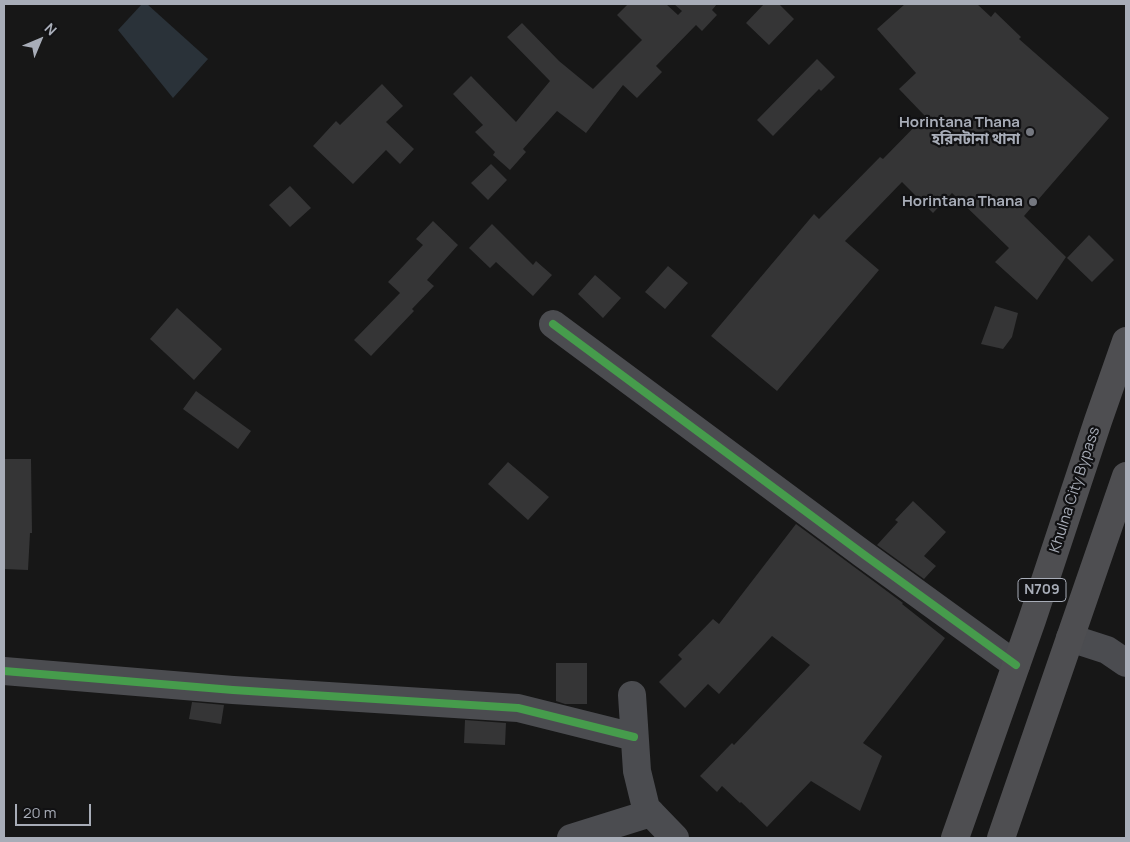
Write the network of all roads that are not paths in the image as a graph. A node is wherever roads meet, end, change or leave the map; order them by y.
1 (553, 324) dead end
2 (1126, 341) edge
3 (1126, 476) edge
4 (1070, 638) junction
5 (1126, 662) edge
6 (1016, 665) junction
7 (4, 671) edge
8 (632, 695) dead end
9 (634, 737) junction
10 (651, 813) junction
11 (571, 838) edge
12 (675, 838) edge
13 (955, 838) edge
14 (1001, 838) edge

1 - 6 street
2 - 6 highway, Khulna City Bypass / N709
3 - 4 highway, N709
4 - 5 street
4 - 14 highway, N709
6 - 13 highway, Khulna City Bypass / N709
7 - 9 street
8 - 9 street
9 - 10 street
10 - 11 street
10 - 12 street

